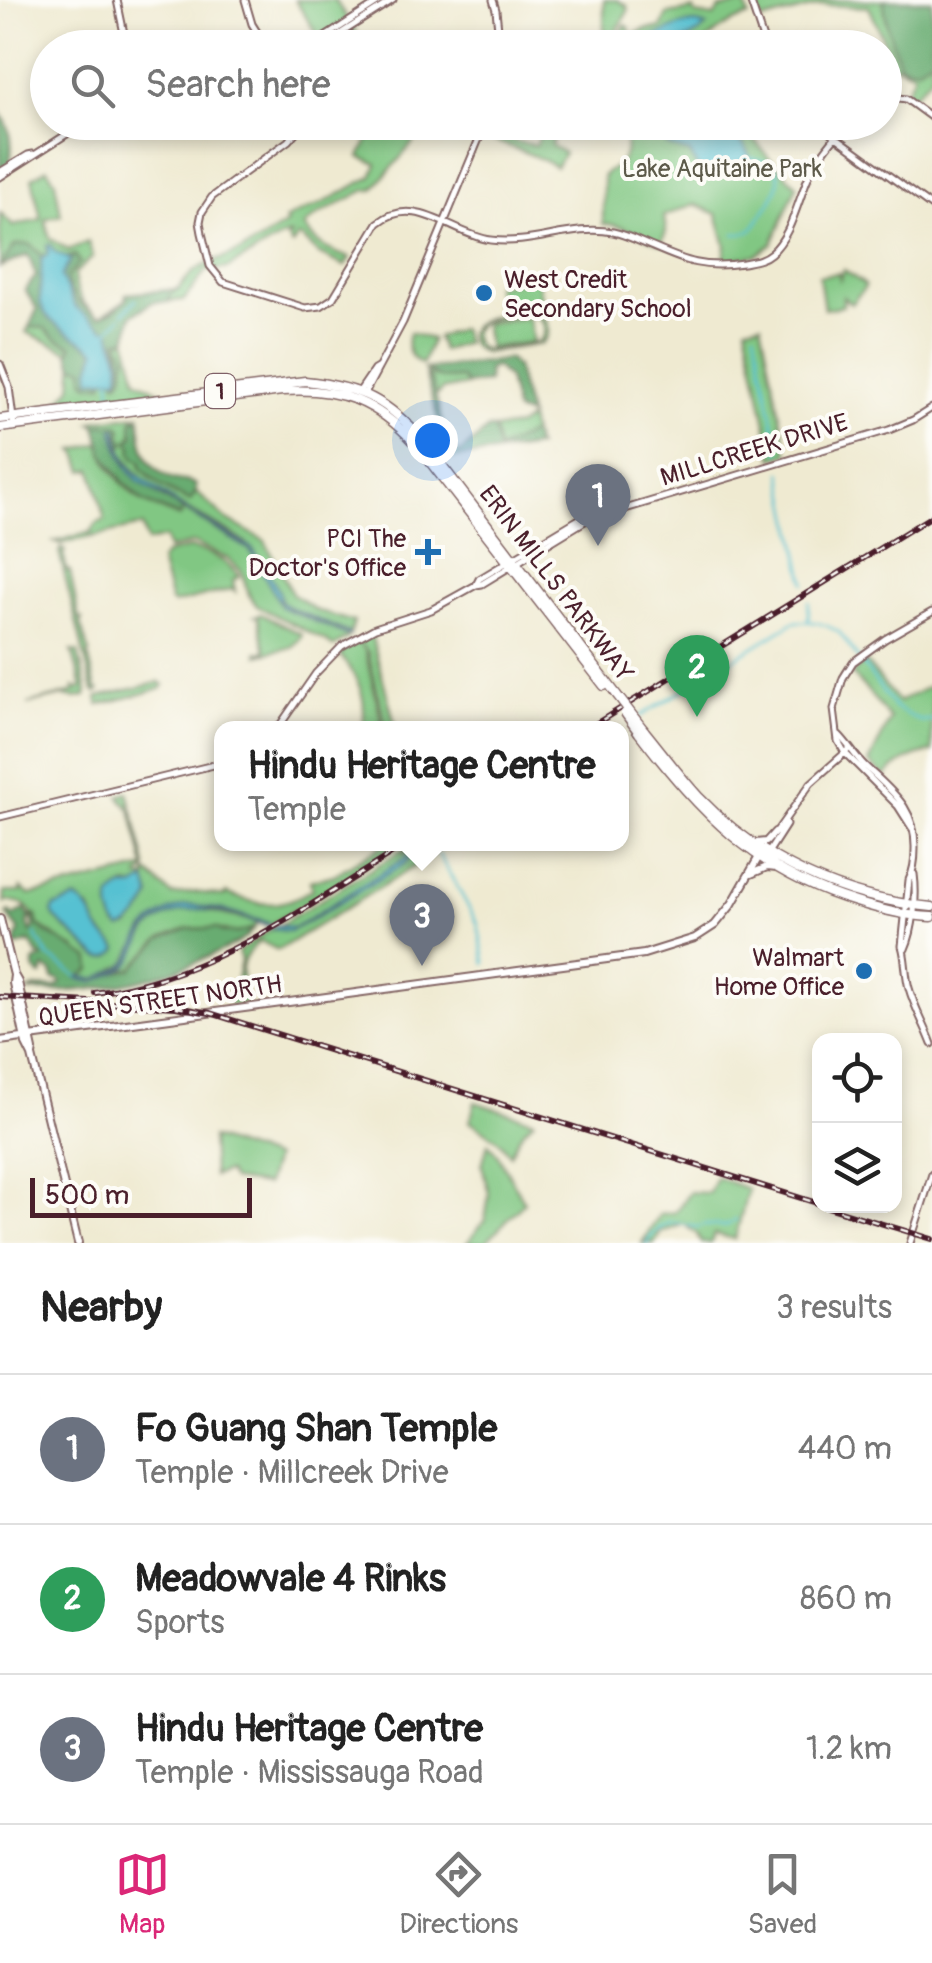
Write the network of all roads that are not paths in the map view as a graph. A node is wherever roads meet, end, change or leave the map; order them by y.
1 (116, 0) edge
2 (244, 0) edge
3 (382, 0) edge
4 (393, 0) edge
5 (495, 0) edge
6 (750, 0) edge
7 (123, 30) edge
8 (256, 30) edge
9 (336, 30) edge
10 (346, 30) edge
11 (498, 30) edge
12 (760, 30) edge
13 (902, 98) edge
14 (932, 118) edge
15 (55, 140) edge
16 (289, 140) edge
17 (479, 140) edge
18 (834, 140) edge
19 (839, 140) edge
20 (1, 174) edge
21 (932, 207) edge
22 (444, 223) junction
23 (0, 364) edge
24 (370, 380) junction
25 (345, 386) junction
26 (360, 396) junction
27 (376, 400) junction
28 (932, 408) edge
29 (0, 420) edge
30 (13, 422) junction
31 (0, 428) edge
32 (502, 544) junction
33 (528, 552) junction
34 (511, 563) junction
35 (498, 574) junction
36 (523, 577) junction
37 (476, 584) junction
38 (932, 612) edge
39 (283, 721) edge
40 (642, 732) junction
41 (849, 753) junction
42 (214, 765) edge
43 (0, 817) edge
44 (786, 821) junction
45 (776, 832) junction
46 (754, 843) junction
47 (764, 855) junction
48 (778, 868) junction
49 (753, 873) junction
50 (910, 899) junction
51 (929, 906) edge
52 (932, 917) edge
53 (0, 919) edge
54 (910, 920) junction
55 (27, 1038) junction
56 (0, 1041) edge
57 (932, 1044) edge
58 (932, 1174) edge
59 (78, 1243) edge
60 (910, 1243) edge

1 - 7 street
2 - 8 street
3 - 9 street
4 - 10 street
5 - 11 street
6 - 12 street
13 - 14 street
15 - 20 street
16 - 22 street
17 - 22 street
18 - 22 street
19 - 21 street
22 - 24 street
23 - 30 street
24 - 25 street
24 - 26 street
24 - 27 street
25 - 26 main road, ERIN MILLS PARKWAY / 1
25 - 30 main road, ERIN MILLS PARKWAY / 1
26 - 27 main road, ERIN MILLS PARKWAY / 1
26 - 30 main road, ERIN MILLS PARKWAY / 1
26 - 34 main road, ERIN MILLS PARKWAY / 1
27 - 32 main road, ERIN MILLS PARKWAY / 1
28 - 33 street, MILLCREEK DRIVE
29 - 30 main road, ERIN MILLS PARKWAY / 1
30 - 31 main road, ERIN MILLS PARKWAY / 1
32 - 33 street
32 - 34 main road, ERIN MILLS PARKWAY / 1
33 - 34 street, MILLCREEK DRIVE
33 - 36 street
34 - 35 street, MILLCREEK DRIVE
34 - 36 main road, ERIN MILLS PARKWAY / 1
34 - 37 street, MILLCREEK DRIVE
35 - 36 street
35 - 37 street, MILLCREEK DRIVE
36 - 40 main road, ERIN MILLS PARKWAY / 1, bridge
37 - 39 street, MILLCREEK DRIVE
38 - 41 street
40 - 46 main road, ERIN MILLS PARKWAY / 1
40 - 47 main road, ERIN MILLS PARKWAY / 1
41 - 44 street
41 - 50 street
42 - 43 street
44 - 45 street
44 - 47 street
45 - 46 main road
45 - 47 street
46 - 47 main road, ERIN MILLS PARKWAY / 1
47 - 48 main road, 1
47 - 49 main road, QUEEN STREET NORTH
47 - 50 main road, 1
48 - 49 main road
48 - 54 main road, 1
49 - 55 main road, QUEEN STREET NORTH
50 - 51 main road, 1
50 - 54 street
52 - 54 main road, 1
53 - 55 main road
54 - 57 street
55 - 56 main road, QUEEN STREET NORTH
55 - 59 main road
58 - 60 street

